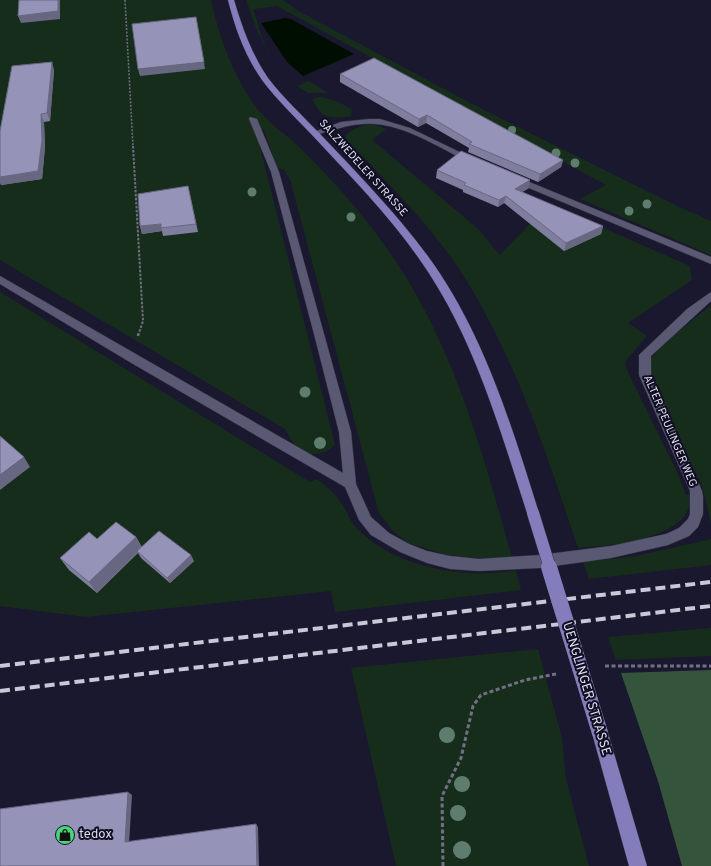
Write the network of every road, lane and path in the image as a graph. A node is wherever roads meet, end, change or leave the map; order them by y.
1 (125, 0) edge
2 (230, 0) edge
3 (253, 119) dead end
4 (315, 133) junction
5 (480, 164) edge
6 (509, 176) edge
7 (711, 261) edge
8 (0, 279) edge
9 (711, 296) edge
10 (132, 358) junction
11 (350, 484) junction
12 (533, 512) joint
13 (601, 666) dead end
14 (711, 666) edge
15 (563, 673) dead end
16 (443, 866) edge
17 (638, 866) edge

1 - 10 path
2 - 4 main road, SALZWEDELER STRASSE
3 - 11 street, ALTER PEULINGER WEG
4 - 5 street
4 - 12 main road, SALZWEDELER STRASSE
6 - 7 street
8 - 10 street
9 - 11 street, ALTER PEULINGER WEG
10 - 11 street
12 - 17 main road, UENGLINGER STRASSE, bridge
13 - 14 path
15 - 16 path

